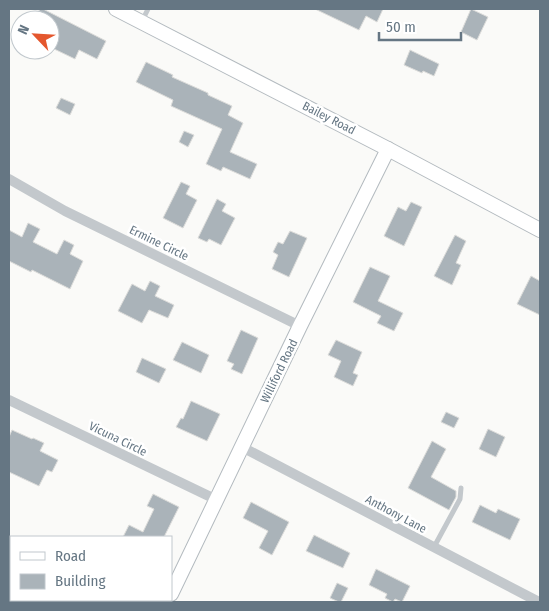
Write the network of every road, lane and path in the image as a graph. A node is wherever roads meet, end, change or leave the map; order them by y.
1 (117, 9) edge
2 (148, 9) edge
3 (142, 22) junction
4 (388, 148) junction
5 (9, 179) edge
6 (540, 230) edge
7 (300, 326) junction
8 (9, 400) edge
9 (242, 447) junction
10 (461, 488) dead end
11 (217, 500) junction
12 (434, 547) junction
13 (172, 592) edge
14 (539, 602) edge

1 - 3 street, Bailey Road
2 - 3 lane
3 - 4 street, Bailey Road
4 - 6 street, Bailey Road
4 - 7 street, Williford Road
5 - 7 street, Ermine Circle
7 - 9 street, Williford Road
8 - 11 street, Vicuna Circle
9 - 11 street, Williford Road
9 - 12 street, Anthony Lane
10 - 12 lane
11 - 13 street, Williford Road
12 - 14 street, Anthony Lane

